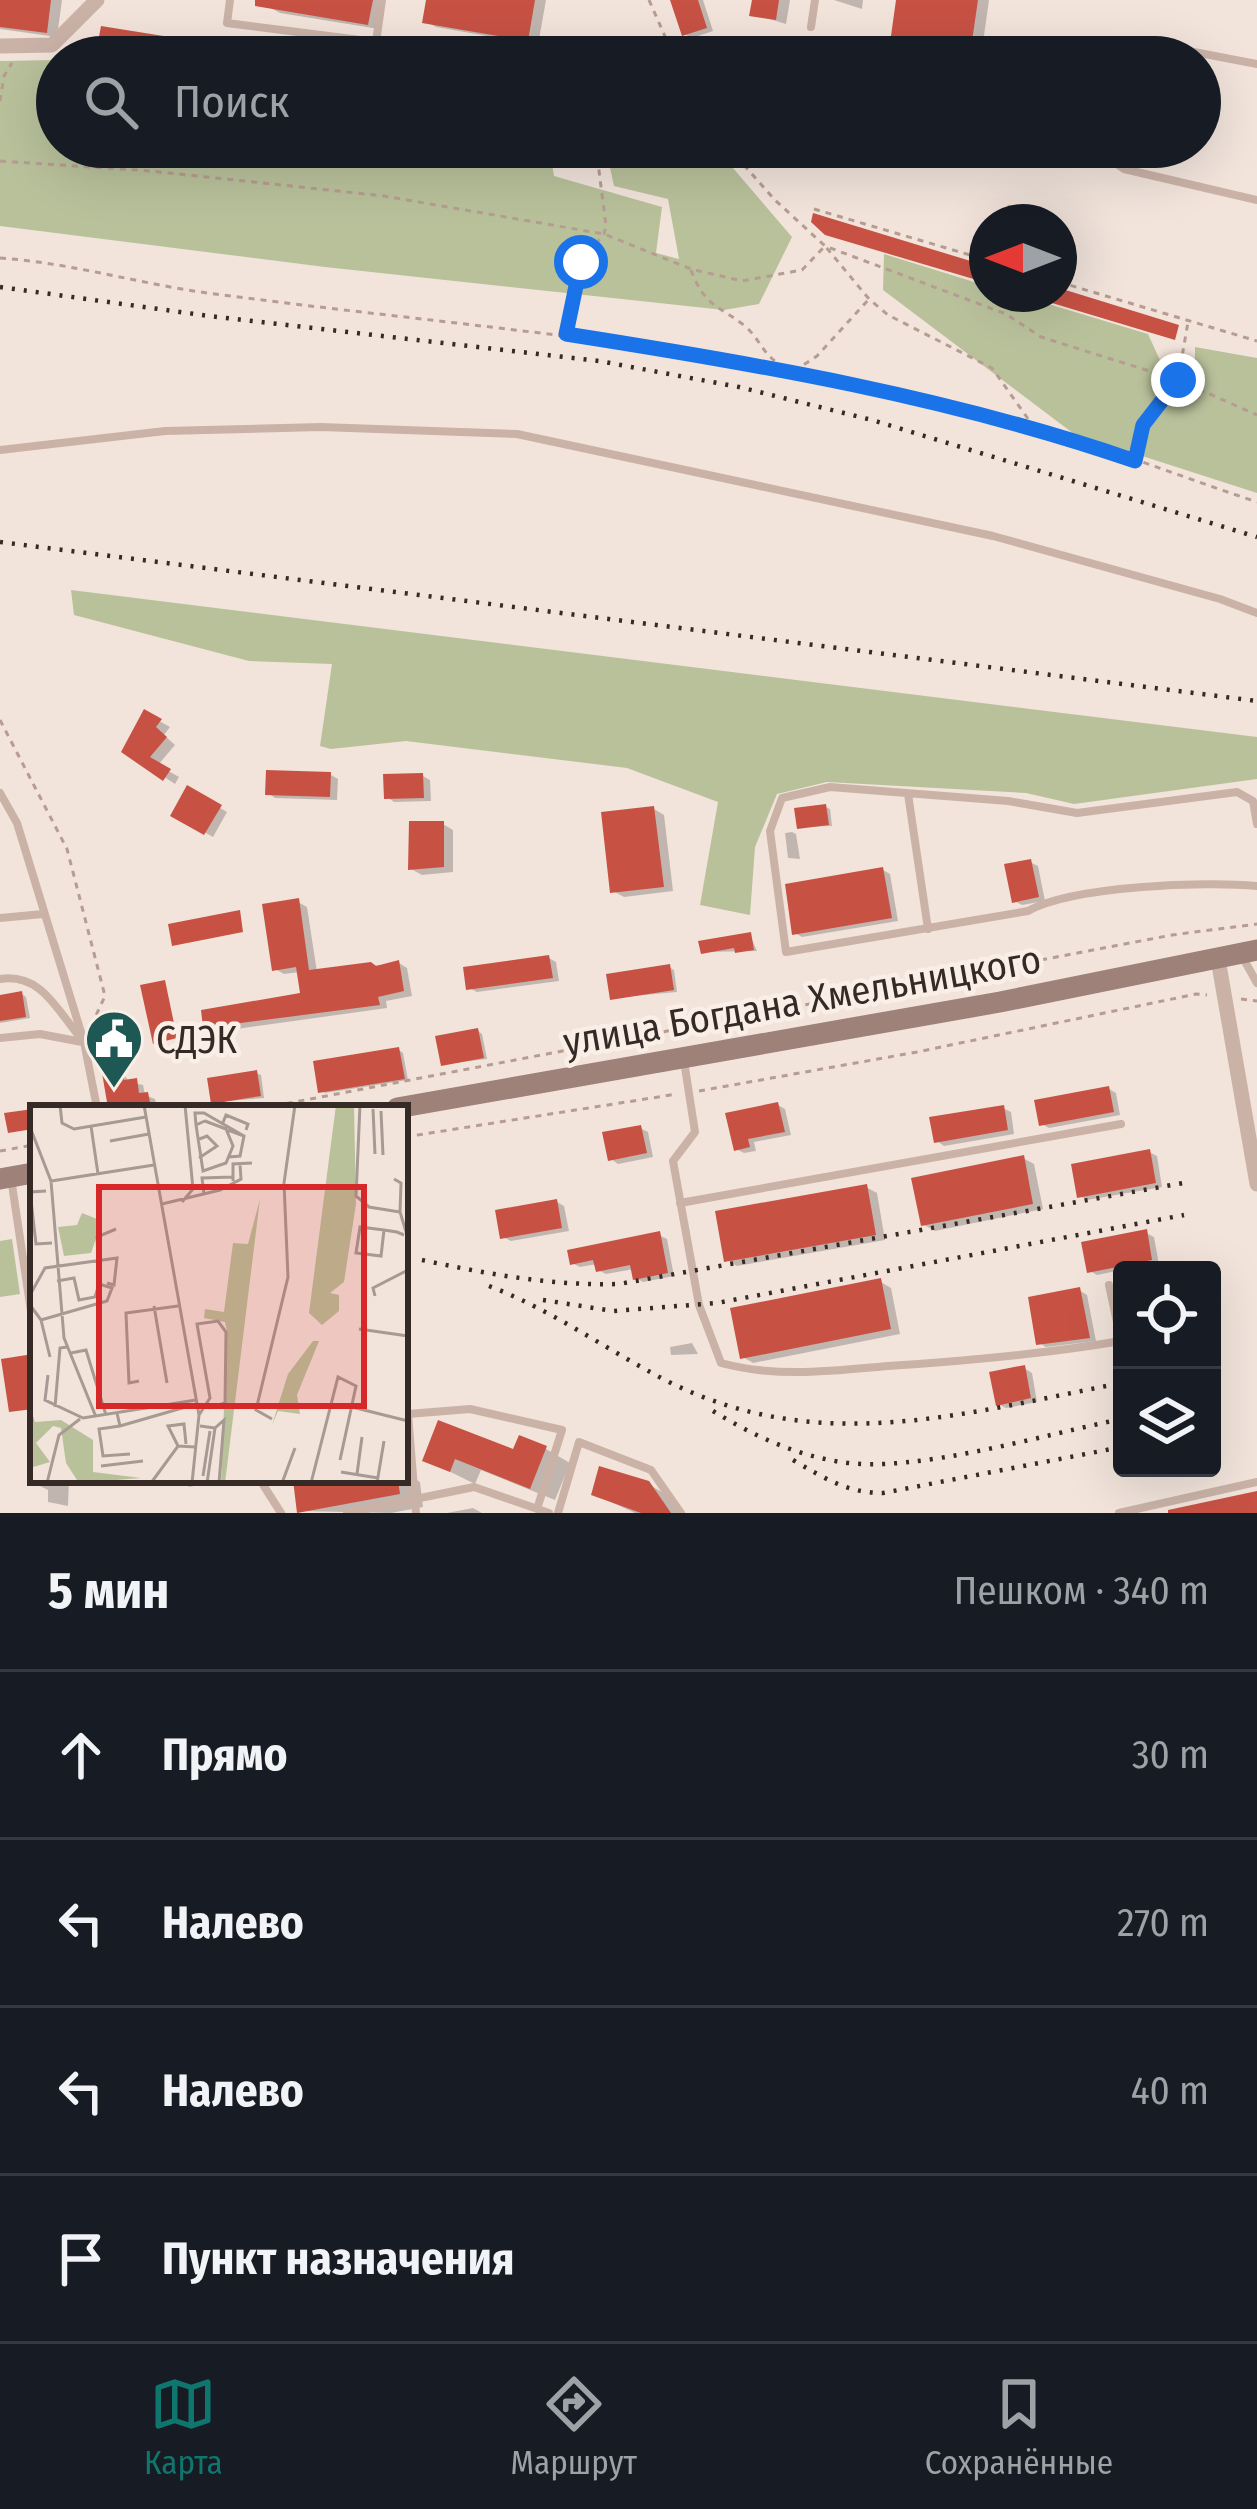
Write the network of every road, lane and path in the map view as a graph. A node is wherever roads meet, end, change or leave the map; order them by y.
1 (97, 0) edge
2 (230, 0) edge
3 (382, 0) edge
4 (649, 0) edge
5 (815, 0) edge
6 (811, 27) dead end
7 (62, 36) edge
8 (329, 36) edge
9 (377, 36) edge
10 (665, 36) edge
11 (0, 46) edge
12 (36, 48) edge
13 (21, 49) junction
14 (1221, 57) edge
15 (1257, 64) edge
16 (0, 101) edge
17 (0, 161) edge
18 (36, 163) edge
19 (106, 168) edge
20 (598, 168) edge
21 (747, 168) edge
22 (1123, 168) edge
23 (1257, 200) edge
24 (814, 208) dead end
25 (604, 234) junction
26 (825, 246) junction
27 (969, 255) edge
28 (0, 258) edge
29 (691, 269) junction
30 (1077, 287) edge
31 (868, 299) junction
32 (1189, 321) junction
33 (566, 334) junction
34 (1257, 341) edge
35 (792, 372) junction
36 (1178, 380) junction
37 (1257, 415) edge
38 (1033, 426) junction
39 (0, 450) edge
40 (1135, 461) junction
41 (1257, 502) edge
42 (1257, 613) edge
43 (0, 720) edge
44 (0, 793) edge
45 (908, 794) junction
46 (1257, 824) edge
47 (1257, 886) edge
48 (43, 914) junction
49 (0, 918) edge
50 (1257, 924) edge
51 (928, 929) junction
52 (1252, 954) edge
53 (1218, 959) junction
54 (0, 979) edge
55 (1257, 983) edge
56 (1196, 994) dead end
57 (0, 1038) edge
58 (84, 1042) junction
59 (684, 1060) junction
60 (688, 1092) junction
61 (97, 1105) edge
62 (279, 1105) edge
63 (408, 1106) edge
64 (1121, 1124) dead end
65 (408, 1137) edge
66 (30, 1146) edge
67 (0, 1151) edge
68 (15, 1176) edge
69 (1257, 1184) edge
70 (680, 1203) junction
71 (28, 1262) edge
72 (1109, 1285) dead end
73 (408, 1443) edge
74 (262, 1483) edge
75 (1257, 1483) edge
76 (414, 1501) junction
77 (537, 1509) junction
78 (281, 1513) edge
79 (347, 1513) edge
80 (416, 1513) edge
81 (553, 1513) edge
82 (682, 1513) edge
83 (1119, 1513) edge

1 - 7 street
2 - 8 lane
3 - 9 lane
4 - 10 path
5 - 6 lane
11 - 13 street
12 - 13 street
13 - 16 path
14 - 15 lane
17 - 18 path
19 - 25 path
20 - 25 path
21 - 26 path
22 - 23 lane
24 - 27 path
25 - 29 path
25 - 33 path
26 - 29 path
26 - 31 path
26 - 36 path
28 - 33 path
29 - 35 path
30 - 32 path
31 - 35 path
31 - 38 path
32 - 34 path
32 - 36 path
33 - 35 path
35 - 38 path
36 - 37 path
36 - 40 path
38 - 40 path
39 - 42 lane
40 - 41 path
43 - 58 path
44 - 48 lane
45 - 46 lane
45 - 51 lane
45 - 51 lane
47 - 51 lane
48 - 49 lane
48 - 58 lane
50 - 62 path
52 - 53 main road, улица Богдана Хмельницкого
52 - 55 lane
53 - 59 main road, улица Богдана Хмельницкого
53 - 69 street
54 - 58 lane
56 - 60 path
57 - 58 lane
58 - 61 lane
59 - 60 lane
59 - 63 main road, улица Богдана Хмельницкого
60 - 65 path
60 - 70 lane
64 - 70 lane
66 - 67 path
68 - 71 lane
70 - 72 lane
73 - 76 lane
73 - 77 lane
74 - 78 lane
75 - 83 lane
76 - 77 lane
76 - 79 lane
76 - 80 lane
77 - 81 lane
81 - 82 lane

